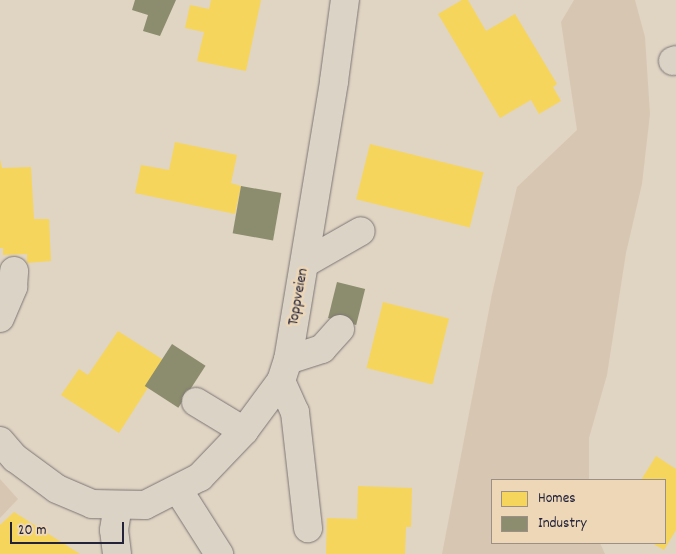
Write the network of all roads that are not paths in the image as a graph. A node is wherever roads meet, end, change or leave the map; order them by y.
1 (345, 0) edge
2 (361, 231) dead end
3 (305, 263) junction
4 (14, 272) dead end
5 (0, 318) edge
6 (340, 329) dead end
7 (284, 371) junction
8 (196, 402) dead end
9 (244, 431) junction
10 (0, 441) edge
11 (179, 491) junction
12 (118, 506) junction
13 (308, 528) dead end
14 (118, 554) edge
15 (219, 554) edge

1 - 3 street, Toppveien
2 - 3 street
3 - 7 street, Toppveien
4 - 5 street
6 - 7 street
7 - 9 street, Toppveien
7 - 13 street
8 - 9 street
9 - 11 street, Toppveien
10 - 12 street, Toppveien
11 - 12 street, Toppveien
11 - 15 street
12 - 14 street

